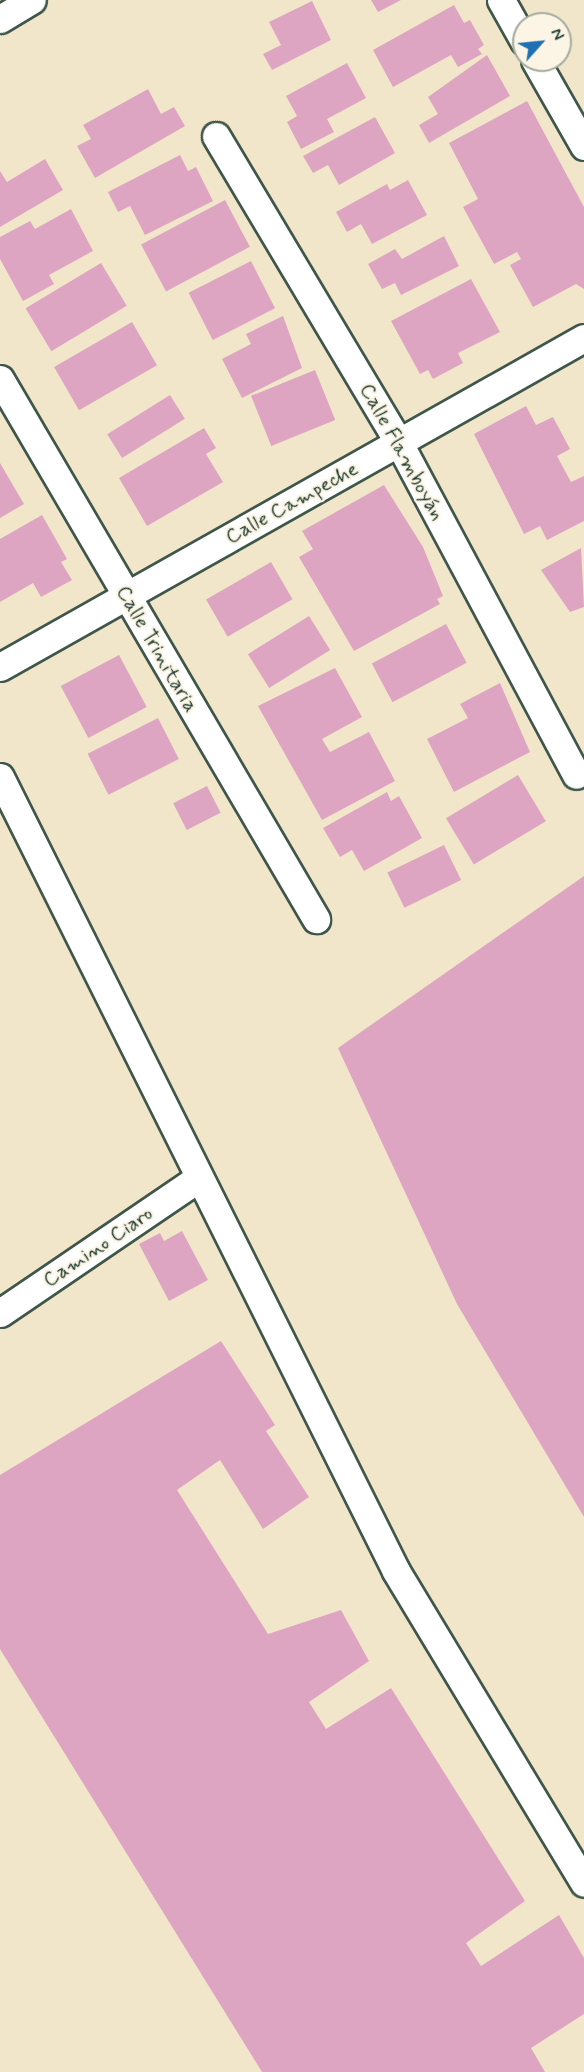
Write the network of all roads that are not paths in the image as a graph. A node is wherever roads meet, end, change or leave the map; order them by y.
1 (32, 0) edge
2 (501, 0) edge
3 (0, 19) edge
4 (512, 20) edge
5 (542, 72) edge
6 (216, 136) dead end
7 (584, 146) edge
8 (584, 338) edge
9 (0, 379) edge
10 (399, 443) junction
11 (126, 596) junction
12 (0, 667) edge
13 (576, 775) dead end
14 (0, 777) edge
15 (316, 919) dead end
16 (196, 1180) junction
17 (0, 1313) edge
18 (584, 1883) edge

1 - 3 street
2 - 4 street
5 - 7 street
6 - 10 street, Calle Flamboyán
8 - 10 street, Calle Campeche
9 - 11 street, Calle Trinitaria
10 - 11 street, Calle Campeche
10 - 13 street, Calle Flamboyán
11 - 12 street, Calle Campeche
11 - 15 street, Calle Trinitaria
14 - 16 street
16 - 17 street, Camino Ciaro
16 - 18 street

